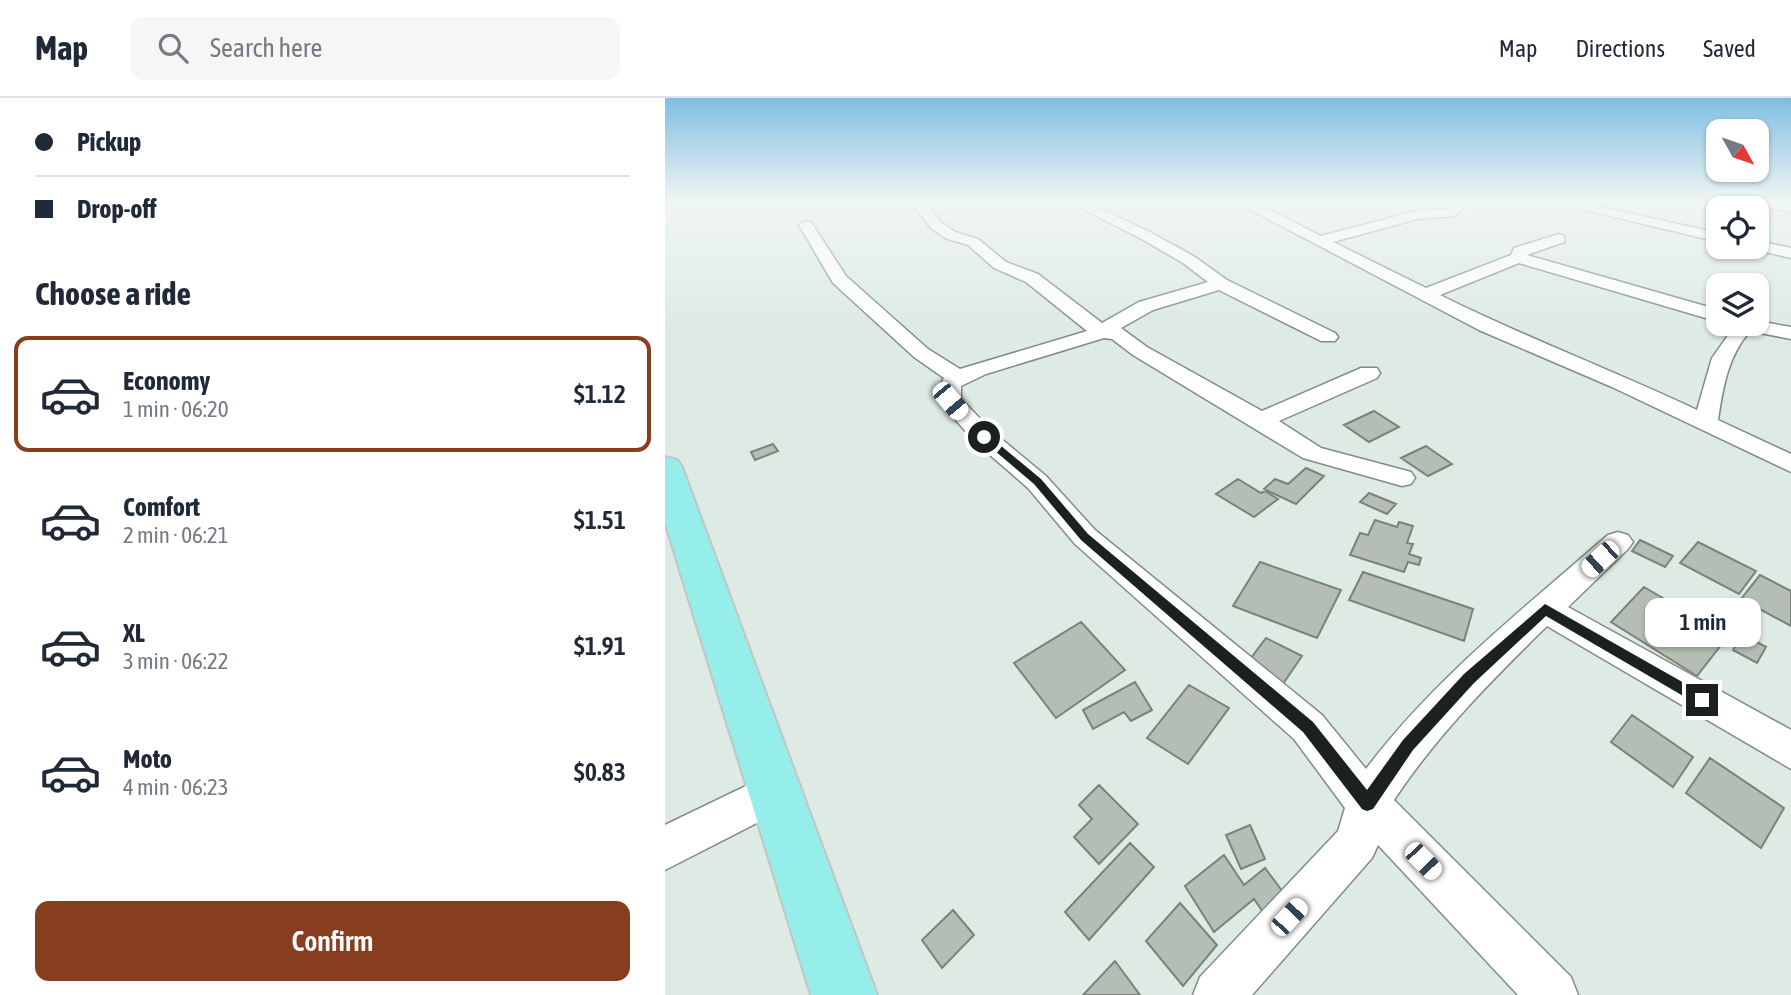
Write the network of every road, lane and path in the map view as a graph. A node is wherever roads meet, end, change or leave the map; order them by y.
1 (818, 244) edge
2 (974, 244) edge
3 (1161, 244) edge
4 (1325, 244) edge
5 (1543, 244) edge
6 (1769, 248) edge
7 (1791, 253) edge
8 (1518, 257) junction
9 (1221, 284) junction
10 (1427, 294) junction
11 (1706, 312) edge
12 (1769, 329) edge
13 (1101, 332) junction
14 (1791, 333) edge
15 (1734, 336) edge
16 (1328, 337) dead end
17 (1369, 373) dead end
18 (959, 378) junction
19 (1261, 420) junction
20 (1706, 423) junction
21 (1791, 464) edge
22 (665, 467) edge
23 (1402, 478) dead end
24 (1618, 542) dead end
25 (1545, 609) junction
26 (1791, 751) edge
27 (777, 790) junction
28 (1367, 803) junction
29 (665, 848) edge
30 (844, 995) edge
31 (1218, 995) edge
32 (1553, 995) edge

1 - 18 street
2 - 13 street
3 - 9 street
4 - 10 street
5 - 8 street
6 - 7 street
8 - 10 street
8 - 11 street
9 - 13 street
9 - 16 street
10 - 20 street
12 - 14 street
13 - 18 street
13 - 19 street
15 - 20 street
17 - 19 street
18 - 28 street
19 - 23 street
20 - 21 street
22 - 27 main road
24 - 25 street
25 - 26 street
25 - 28 street
27 - 29 street
27 - 30 main road
28 - 31 street
28 - 32 street

